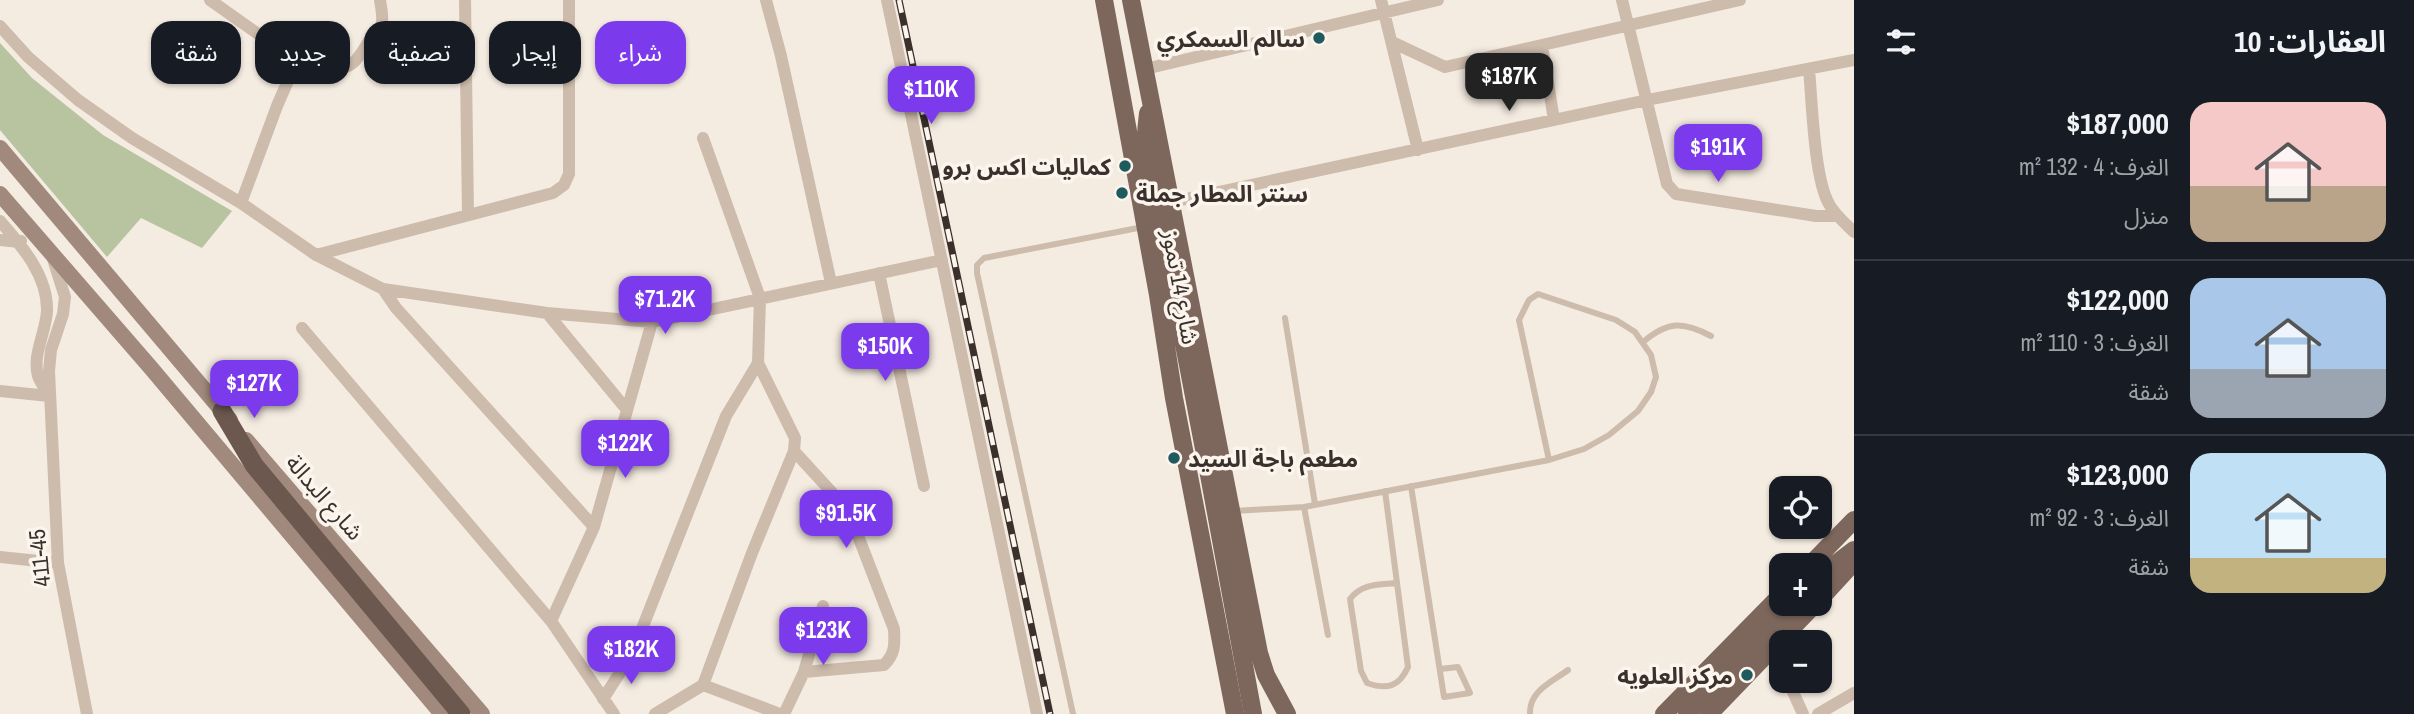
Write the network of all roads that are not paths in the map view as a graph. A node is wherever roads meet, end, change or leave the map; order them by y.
1 (210, 0) edge
2 (380, 0) edge
3 (465, 0) edge
4 (569, 0) edge
5 (766, 0) edge
6 (887, 0) edge
7 (1104, 0) edge
8 (1132, 0) edge
9 (1438, 0) edge
10 (1622, 0) edge
11 (1740, 0) edge
12 (1383, 6) edge
13 (1628, 25) junction
14 (0, 26) edge
15 (255, 32) edge
16 (1392, 43) junction
17 (1542, 46) junction
18 (1854, 60) edge
19 (350, 64) edge
20 (1145, 69) junction
21 (1809, 69) junction
22 (287, 84) edge
23 (1151, 100) junction
24 (1647, 100) junction
25 (1554, 120) junction
26 (703, 138) dead end
27 (0, 148) edge
28 (1418, 150) junction
29 (0, 194) edge
30 (1172, 202) junction
31 (241, 203) junction
32 (468, 215) junction
33 (1838, 216) junction
34 (0, 221) edge
35 (1146, 227) junction
36 (31, 231) junction
37 (1854, 232) edge
38 (0, 240) edge
39 (19, 242) junction
40 (51, 254) junction
41 (316, 255) junction
42 (942, 260) junction
43 (879, 273) junction
44 (831, 283) junction
45 (383, 289) junction
46 (760, 298) junction
47 (547, 313) junction
48 (1285, 318) dead end
49 (652, 322) junction
50 (302, 328) dead end
51 (1711, 336) dead end
52 (1643, 342) junction
53 (758, 363) junction
54 (0, 391) edge
55 (49, 396) junction
56 (627, 410) junction
57 (222, 411) junction
58 (794, 451) junction
59 (1549, 460) junction
60 (924, 486) dead end
61 (1411, 486) junction
62 (1385, 491) junction
63 (1315, 505) junction
64 (1304, 506) junction
65 (1232, 511) junction
66 (1854, 520) edge
67 (594, 527) junction
68 (1854, 550) edge
69 (1822, 553) edge
70 (0, 557) edge
71 (1854, 562) edge
72 (58, 563) junction
73 (1832, 567) edge
74 (1244, 575) junction
75 (1210, 581) junction
76 (1397, 583) junction
77 (1832, 585) edge
78 (822, 606) dead end
79 (1769, 607) edge
80 (1781, 616) edge
81 (1804, 616) edge
82 (551, 621) junction
83 (1791, 630) edge
84 (1328, 635) dead end
85 (1769, 653) edge
86 (1440, 669) junction
87 (1568, 670) dead end
88 (804, 672) junction
89 (703, 685) junction
90 (1793, 693) edge
91 (1854, 693) edge
92 (603, 699) junction
93 (87, 714) edge
94 (442, 714) edge
95 (461, 714) edge
96 (482, 714) edge
97 (614, 714) edge
98 (655, 714) edge
99 (782, 714) edge
100 (1037, 714) edge
101 (1073, 714) edge
102 (1235, 714) edge
103 (1253, 714) edge
104 (1287, 714) edge
105 (1530, 714) edge
106 (1664, 714) edge
107 (1687, 714) edge
108 (1709, 714) edge
109 (1803, 714) edge
110 (1818, 714) edge

1 - 15 street
2 - 19 street
3 - 32 street
4 - 32 street
5 - 44 street
6 - 42 street
7 - 35 main road, شارع 14 تموز
8 - 20 main road, شارع 14 تموز
9 - 12 street
10 - 13 street
11 - 13 street
12 - 16 street
12 - 20 street
13 - 17 street
13 - 24 street
14 - 31 street
16 - 17 street
16 - 28 street
17 - 25 street
18 - 21 street
20 - 23 main road, شارع 14 تموز
21 - 24 street
21 - 33 street
22 - 31 street
23 - 30 main road, شارع 14 تموز
23 - 103 main road, bridge
24 - 25 street
24 - 33 street
25 - 28 street
26 - 46 street
27 - 57 main road, شارع البدالة
28 - 30 street
29 - 36 main road
30 - 65 main road, شارع 14 تموز
31 - 41 street
32 - 41 street
33 - 37 street
34 - 39 street
35 - 75 main road, شارع 14 تموز
35 - 101 lane
36 - 39 street
36 - 40 main road
38 - 39 street
39 - 55 street
40 - 55 street
40 - 94 main road
41 - 45 street
42 - 43 street
42 - 100 street
43 - 44 street
43 - 60 street
44 - 46 street
45 - 47 street
45 - 67 street
46 - 49 street
46 - 53 street
47 - 49 street
47 - 56 street
48 - 63 lane
49 - 56 street
50 - 82 street
51 - 52 lane
52 - 59 lane
52 - 59 lane
53 - 58 street
53 - 92 street
54 - 55 street
55 - 72 street, 411-45
56 - 67 street
57 - 95 highway
57 - 96 main road, شارع البدالة
58 - 88 street
58 - 89 street
59 - 61 lane
61 - 62 lane
61 - 86 lane
62 - 63 lane
62 - 76 lane
63 - 64 lane
64 - 65 lane
64 - 84 lane
65 - 74 main road, شارع 14 تموز
66 - 69 main road
67 - 82 street
68 - 73 main road
70 - 72 street
71 - 77 main road
72 - 93 street, 411-45
74 - 75 main road
74 - 104 main road, شارع 14 تموز
75 - 102 main road, شارع 14 تموز
76 - 76 lane
78 - 88 street
79 - 106 main road
80 - 107 main road
81 - 83 main road
82 - 92 street
85 - 108 main road
86 - 86 lane
87 - 105 lane
88 - 99 street
89 - 98 street
89 - 99 street
90 - 109 street
91 - 110 street
92 - 97 street

